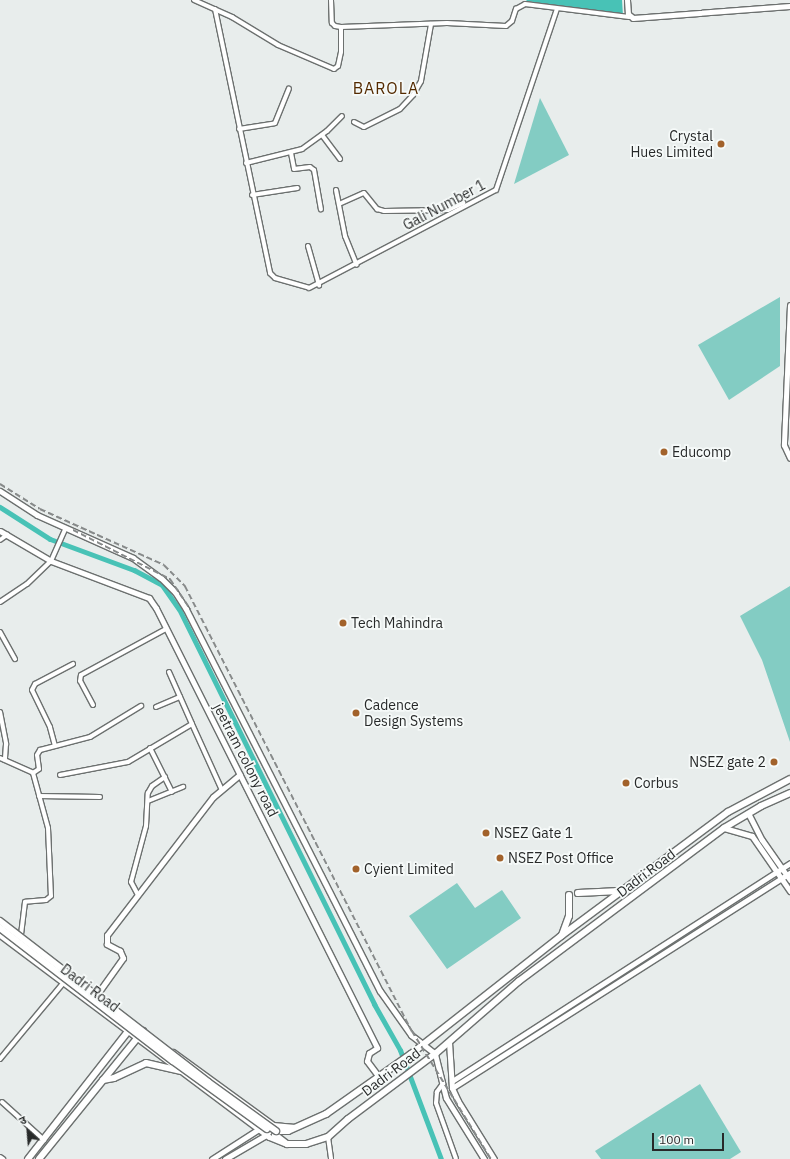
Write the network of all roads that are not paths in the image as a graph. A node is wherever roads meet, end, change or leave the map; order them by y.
1 (194, 0) edge
2 (331, 0) edge
3 (519, 0) edge
4 (627, 0) edge
5 (520, 5) junction
6 (790, 6) edge
7 (215, 9) junction
8 (558, 9) junction
9 (629, 17) junction
10 (431, 24) junction
11 (341, 27) junction
12 (289, 89) dead end
13 (342, 116) dead end
14 (354, 122) dead end
15 (239, 129) junction
16 (322, 135) junction
17 (291, 153) junction
18 (340, 159) dead end
19 (246, 162) junction
20 (297, 188) dead end
21 (336, 190) dead end
22 (252, 195) junction
23 (463, 203) dead end
24 (339, 204) junction
25 (322, 209) dead end
26 (308, 246) dead end
27 (357, 265) junction
28 (319, 285) junction
29 (790, 305) edge
30 (790, 458) edge
31 (0, 491) edge
32 (0, 531) edge
33 (64, 531) junction
34 (7, 535) junction
35 (0, 540) edge
36 (52, 561) junction
37 (0, 602) edge
38 (166, 629) junction
39 (0, 632) edge
40 (15, 659) dead end
41 (73, 664) dead end
42 (169, 672) dead end
43 (180, 697) junction
44 (93, 705) dead end
45 (141, 706) dead end
46 (156, 707) dead end
47 (0, 712) edge
48 (192, 724) junction
49 (55, 746) junction
50 (150, 748) junction
51 (0, 758) edge
52 (5, 760) junction
53 (33, 773) junction
54 (240, 774) junction
55 (60, 775) dead end
56 (165, 777) junction
57 (790, 779) edge
58 (183, 787) dead end
59 (222, 790) junction
60 (172, 792) junction
61 (790, 793) edge
62 (39, 796) junction
63 (100, 796) dead end
64 (148, 801) junction
65 (748, 813) junction
66 (724, 828) junction
67 (790, 863) edge
68 (782, 868) junction
69 (777, 872) junction
70 (788, 874) edge
71 (781, 878) junction
72 (790, 880) edge
73 (623, 890) junction
74 (790, 891) edge
75 (578, 893) dead end
76 (138, 895) junction
77 (569, 895) dead end
78 (0, 918) edge
79 (0, 921) edge
80 (0, 928) edge
81 (21, 934) junction
82 (0, 935) edge
83 (561, 936) junction
84 (71, 973) junction
85 (64, 983) junction
86 (98, 994) junction
87 (134, 1022) junction
88 (144, 1030) junction
89 (128, 1032) junction
90 (137, 1038) junction
91 (449, 1042) junction
92 (422, 1045) junction
93 (434, 1054) junction
94 (0, 1059) edge
95 (180, 1071) junction
96 (379, 1077) junction
97 (103, 1080) junction
98 (452, 1081) junction
99 (442, 1085) junction
100 (452, 1088) junction
101 (2, 1102) dead end
102 (267, 1120) junction
103 (260, 1130) junction
104 (275, 1130) junction
105 (266, 1135) junction
106 (328, 1137) junction
107 (44, 1140) junction
108 (287, 1144) junction
109 (0, 1157) edge
110 (3, 1159) edge
111 (28, 1159) edge
112 (39, 1159) edge
113 (212, 1159) edge
114 (225, 1159) edge
115 (331, 1159) edge
116 (456, 1159) edge
117 (484, 1159) edge
118 (494, 1159) edge

1 - 7 street
2 - 11 street
3 - 5 street
4 - 9 street
5 - 8 street
5 - 10 street
6 - 9 street
7 - 11 street
7 - 15 street
8 - 9 street
8 - 27 street, Gali Number 1
10 - 11 street
10 - 14 street
12 - 15 street
13 - 16 street
15 - 19 street
16 - 17 street
16 - 18 street
17 - 19 street
17 - 25 street
19 - 22 street
20 - 22 street
21 - 24 street
22 - 28 street
23 - 24 street
24 - 27 street
26 - 28 street
27 - 28 street, Gali Number 1
29 - 30 street
31 - 33 street
32 - 34 street, jeetram colony road
33 - 36 street
33 - 92 street
34 - 35 street
34 - 36 street, jeetram colony road
36 - 37 street
36 - 38 street, jeetram colony road
38 - 44 street
38 - 54 street, jeetram colony road
39 - 40 street
41 - 49 street
42 - 43 street
43 - 46 street
43 - 48 street
45 - 49 street
47 - 52 street
48 - 50 street
48 - 59 street
49 - 53 street
50 - 55 street
50 - 56 street
51 - 52 street
52 - 53 street
53 - 62 street
54 - 59 street
54 - 96 street, jeetram colony road
56 - 60 street
56 - 64 street
57 - 73 main road, Dadri Road
58 - 60 street
59 - 76 street
60 - 64 street
61 - 65 main road, Dadri Road
62 - 63 street
62 - 81 street
64 - 76 street
65 - 66 main road, Dadri Road
65 - 68 street
66 - 69 street
66 - 91 main road, Dadri Road
67 - 68 street
68 - 69 street
68 - 70 street
69 - 71 street
69 - 98 street
70 - 71 street
70 - 72 street
71 - 74 street
71 - 100 street
73 - 75 main road
73 - 83 main road, Dadri Road
76 - 86 street
77 - 83 main road
78 - 81 street, Dadri Road
79 - 104 main road, bridge
80 - 104 main road, bridge
81 - 84 street, Dadri Road
82 - 85 street, Dadri Road
83 - 92 main road, Dadri Road
84 - 85 street
84 - 86 street, Dadri Road
85 - 89 street, Dadri Road
85 - 94 street
86 - 87 street, Dadri Road
87 - 88 street, Dadri Road
87 - 89 main road
88 - 90 main road
88 - 102 street, Dadri Road
89 - 90 street, Dadri Road
89 - 107 main road
90 - 95 street, Dadri Road
90 - 97 main road
91 - 93 main road, Dadri Road
91 - 98 street
92 - 93 street
92 - 96 main road, Dadri Road
93 - 99 street
93 - 106 main road, Dadri Road
95 - 97 main road
95 - 103 street, Dadri Road
96 - 104 main road, Dadri Road
97 - 112 main road
98 - 100 street
99 - 116 street
99 - 117 street
100 - 118 street
101 - 107 street
102 - 103 street
102 - 104 street, Dadri Road
103 - 105 street, Dadri Road
103 - 113 street
104 - 105 street
104 - 108 main road
105 - 108 street, Dadri Road
105 - 114 street
106 - 108 main road, Dadri Road
106 - 115 street
107 - 111 main road
109 - 110 street

